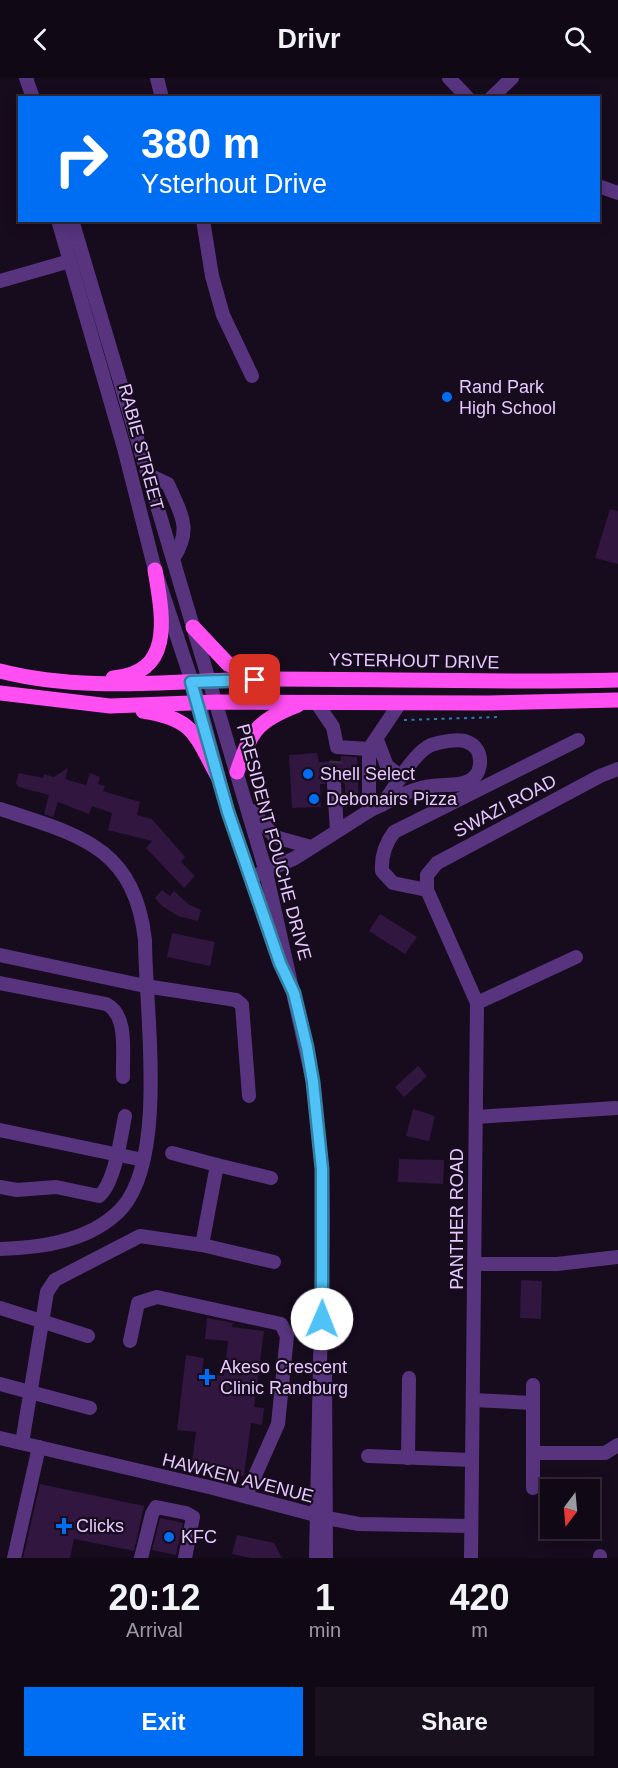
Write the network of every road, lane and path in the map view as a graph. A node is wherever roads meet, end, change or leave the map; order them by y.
1 (19, 78) edge
2 (26, 78) edge
3 (157, 78) edge
4 (449, 78) edge
5 (512, 78) edge
6 (24, 96) edge
7 (32, 96) edge
8 (162, 96) edge
9 (462, 96) edge
10 (493, 96) edge
11 (600, 187) edge
12 (618, 193) edge
13 (59, 222) edge
14 (73, 222) edge
15 (203, 222) edge
16 (70, 261) junction
17 (0, 281) edge
18 (252, 376) dead end
19 (147, 474) junction
20 (173, 560) junction
21 (154, 570) junction
22 (193, 627) junction
23 (0, 671) edge
24 (273, 679) junction
25 (618, 680) edge
26 (62, 681) junction
27 (210, 681) junction
28 (191, 682) junction
29 (0, 693) edge
30 (618, 700) edge
31 (217, 702) junction
32 (311, 702) junction
33 (199, 703) junction
34 (400, 703) junction
35 (110, 706) junction
36 (501, 717) dead end
37 (400, 720) dead end
38 (578, 740) dead end
39 (373, 744) junction
40 (618, 769) edge
41 (237, 772) junction
42 (218, 775) junction
43 (402, 777) junction
44 (334, 784) tunnel mouth
45 (244, 800) junction
46 (382, 805) junction
47 (0, 809) edge
48 (369, 811) junction
49 (337, 830) junction
50 (311, 847) junction
51 (266, 872) junction
52 (252, 876) junction
53 (427, 890) junction
54 (0, 955) edge
55 (576, 957) dead end
56 (0, 983) edge
57 (145, 986) junction
58 (294, 993) junction
59 (477, 1003) junction
60 (123, 1077) dead end
61 (249, 1096) dead end
62 (616, 1107) dead end
63 (125, 1116) dead end
64 (476, 1117) junction
65 (0, 1130) edge
66 (172, 1153) dead end
67 (117, 1155) junction
68 (142, 1160) junction
69 (217, 1165) junction
70 (271, 1178) dead end
71 (0, 1187) edge
72 (202, 1245) junction
73 (0, 1249) edge
74 (618, 1257) edge
75 (274, 1262) dead end
76 (475, 1264) junction
77 (0, 1308) edge
78 (42, 1321) junction
79 (88, 1336) dead end
80 (130, 1341) dead end
81 (409, 1378) dead end
82 (0, 1384) edge
83 (533, 1385) dead end
84 (30, 1393) junction
85 (473, 1400) junction
86 (533, 1403) junction
87 (90, 1408) dead end
88 (0, 1438) edge
89 (22, 1443) junction
90 (618, 1445) edge
91 (39, 1447) junction
92 (533, 1453) junction
93 (368, 1456) dead end
94 (408, 1458) junction
95 (472, 1460) junction
96 (533, 1488) dead end
97 (246, 1496) junction
98 (322, 1517) junction
99 (471, 1526) junction
100 (14, 1558) edge
101 (141, 1558) edge
102 (185, 1558) edge
103 (316, 1558) edge
104 (326, 1558) edge
105 (471, 1558) edge

1 - 6 street
2 - 7 street
3 - 8 street
4 - 9 street
5 - 10 street
11 - 12 street
13 - 16 street, RABIE STREET
14 - 19 street, RABIE STREET
15 - 18 street
16 - 17 street
16 - 21 street, RABIE STREET
19 - 20 street, RABIE STREET
19 - 20 street
20 - 22 street, RABIE STREET
21 - 26 main road
21 - 28 street, RABIE STREET
22 - 24 main road
22 - 27 street, RABIE STREET
23 - 26 main road
24 - 25 main road, YSTERHOUT DRIVE
24 - 27 main road, YSTERHOUT DRIVE
26 - 28 main road, YSTERHOUT DRIVE
27 - 28 main road, YSTERHOUT DRIVE
27 - 31 street, PRESIDENT FOUCHE DRIVE
28 - 33 street, PRESIDENT FOUCHE DRIVE
29 - 35 main road
30 - 34 main road
31 - 32 main road
31 - 33 main road
31 - 41 street, PRESIDENT FOUCHE DRIVE
32 - 34 main road
32 - 39 street
32 - 41 main road
33 - 35 main road
33 - 42 street, PRESIDENT FOUCHE DRIVE
34 - 39 street
35 - 42 main road
36 - 37 path
38 - 53 street
39 - 43 street
39 - 48 street
40 - 53 street, SWAZI ROAD
41 - 45 street, PRESIDENT FOUCHE DRIVE
42 - 52 street, PRESIDENT FOUCHE DRIVE
43 - 46 street
43 - 46 street
44 - 49 street
45 - 50 street
45 - 51 street, PRESIDENT FOUCHE DRIVE
46 - 48 street
47 - 57 street
48 - 49 street
49 - 50 street
50 - 51 street
51 - 52 street
51 - 58 street, PRESIDENT FOUCHE DRIVE
52 - 58 street, PRESIDENT FOUCHE DRIVE
53 - 59 street, PANTHER ROAD
54 - 57 street
55 - 59 street
56 - 60 street
57 - 61 street
57 - 68 street
58 - 98 street, PRESIDENT FOUCHE DRIVE
59 - 64 street, PANTHER ROAD
62 - 64 street
63 - 67 street
64 - 76 street, PANTHER ROAD
65 - 67 street
66 - 69 street
67 - 68 street
67 - 71 street
68 - 73 street
69 - 70 street
69 - 72 street
72 - 75 street
72 - 78 street
74 - 76 street
76 - 85 street, PANTHER ROAD
77 - 78 street
78 - 79 street
78 - 84 street
80 - 97 street
81 - 94 street
82 - 84 street
83 - 86 street
84 - 87 street
84 - 89 street
85 - 86 street
85 - 95 street, PANTHER ROAD
86 - 92 street
88 - 89 street, HAWKEN AVENUE
89 - 91 street, HAWKEN AVENUE
90 - 92 street
91 - 97 street, HAWKEN AVENUE
91 - 100 street
92 - 96 street
93 - 94 street
94 - 95 street
95 - 99 street, PANTHER ROAD
97 - 98 street, HAWKEN AVENUE
98 - 99 street, HAWKEN AVENUE
98 - 103 street, PRESIDENT FOUCHE DRIVE
98 - 104 street, PRESIDENT FOUCHE DRIVE
99 - 105 street, PANTHER ROAD
101 - 102 street

